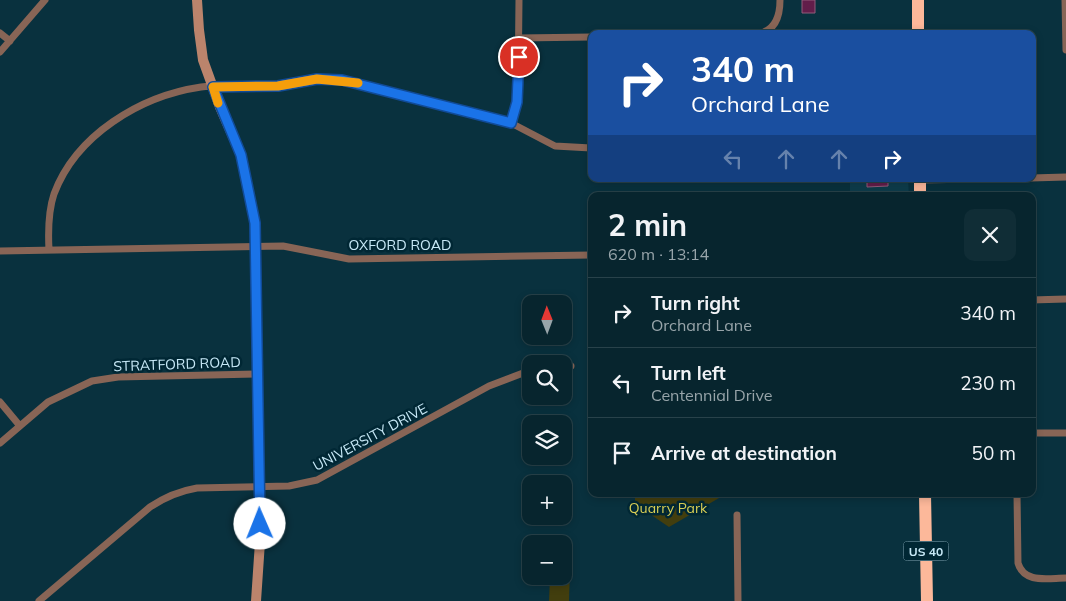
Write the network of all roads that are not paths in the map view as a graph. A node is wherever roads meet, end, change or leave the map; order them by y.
1 (45, 0) edge
2 (198, 0) edge
3 (519, 0) edge
4 (780, 0) edge
5 (918, 0) edge
6 (1065, 0) edge
7 (769, 30) edge
8 (918, 30) edge
9 (0, 33) edge
10 (588, 37) edge
11 (519, 38) junction
12 (10, 41) junction
13 (1066, 50) edge
14 (0, 52) edge
15 (213, 87) junction
16 (511, 123) junction
17 (588, 148) edge
18 (1066, 177) edge
19 (1036, 178) edge
20 (256, 247) junction
21 (49, 250) junction
22 (0, 251) edge
23 (588, 255) edge
24 (1066, 299) edge
25 (1036, 300) edge
26 (522, 373) edge
27 (258, 374) junction
28 (0, 402) edge
29 (20, 426) junction
30 (1036, 433) edge
31 (1066, 433) edge
32 (0, 443) edge
33 (260, 487) junction
34 (925, 497) edge
35 (1017, 497) edge
36 (737, 515) dead end
37 (1066, 578) edge
38 (39, 601) edge
39 (256, 601) edge
40 (738, 601) edge
41 (928, 601) edge

1 - 12 street
2 - 15 street
3 - 11 street
4 - 7 street
5 - 8 highway
6 - 13 street
9 - 12 street
10 - 11 street
11 - 16 street
12 - 14 street
15 - 16 street
15 - 20 street
15 - 21 street
16 - 17 street
18 - 19 street
20 - 21 street, OXFORD ROAD
20 - 23 street, OXFORD ROAD
20 - 27 street
21 - 22 street, OXFORD ROAD
24 - 25 street
26 - 33 street, UNIVERSITY DRIVE
27 - 29 street, STRATFORD ROAD
27 - 33 street
28 - 29 street
29 - 32 street, STRATFORD ROAD
30 - 31 street
33 - 38 street, UNIVERSITY DRIVE
33 - 39 street
34 - 41 highway, US 40
35 - 37 street
36 - 40 street

